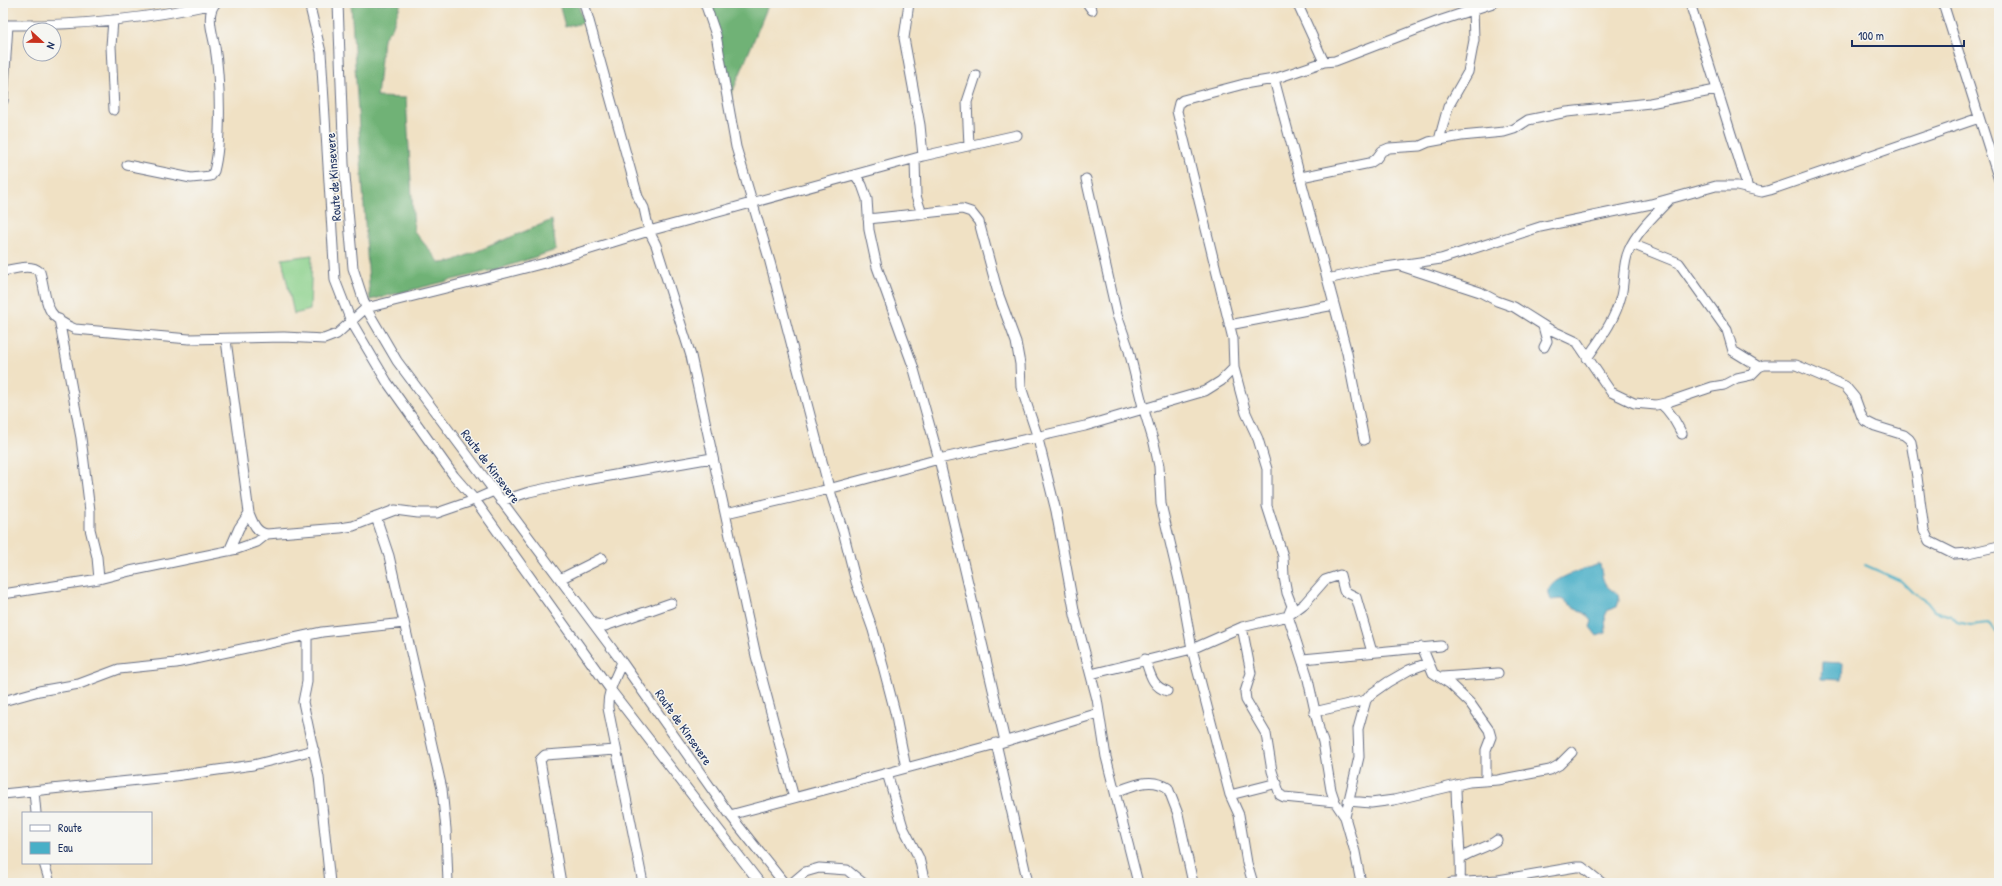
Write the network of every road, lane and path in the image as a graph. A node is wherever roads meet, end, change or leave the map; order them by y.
1 (309, 3) edge
2 (338, 3) edge
3 (584, 3) edge
4 (705, 3) edge
5 (909, 3) edge
6 (1297, 3) edge
7 (1493, 3) edge
8 (1690, 3) edge
9 (1943, 3) edge
10 (215, 4) edge
11 (1473, 9) junction
12 (113, 20) junction
13 (6, 25) edge
14 (1324, 62) junction
15 (976, 75) dead end
16 (1274, 79) junction
17 (1716, 90) junction
18 (3, 101) edge
19 (114, 110) dead end
20 (1979, 118) junction
21 (1017, 136) dead end
22 (1440, 140) junction
23 (969, 146) junction
24 (919, 157) junction
25 (127, 165) dead end
26 (855, 175) junction
27 (1301, 177) junction
28 (1086, 179) dead end
29 (1999, 180) edge
30 (1748, 188) junction
31 (1670, 199) junction
32 (752, 204) junction
33 (922, 214) junction
34 (868, 219) junction
35 (649, 231) junction
36 (1632, 244) junction
37 (1401, 266) junction
38 (3, 271) edge
39 (1327, 279) junction
40 (1334, 305) junction
41 (366, 308) junction
42 (59, 319) junction
43 (351, 321) junction
44 (1229, 325) junction
45 (1543, 326) junction
46 (226, 340) junction
47 (1544, 347) dead end
48 (1587, 358) junction
49 (1759, 367) junction
50 (1234, 368) junction
51 (1661, 404) junction
52 (1143, 407) junction
53 (1682, 434) dead end
54 (1037, 435) junction
55 (1364, 440) dead end
56 (712, 458) junction
57 (939, 459) junction
58 (830, 488) junction
59 (494, 491) junction
60 (474, 500) junction
61 (501, 501) junction
62 (249, 513) junction
63 (726, 513) junction
64 (376, 517) junction
65 (267, 534) junction
66 (1999, 546) edge
67 (229, 551) junction
68 (602, 558) dead end
69 (98, 579) junction
70 (560, 579) junction
71 (3, 594) edge
72 (671, 603) dead end
73 (1288, 616) junction
74 (404, 623) junction
75 (593, 623) junction
76 (1242, 626) junction
77 (307, 636) junction
78 (1441, 646) dead end
79 (1422, 647) junction
80 (1192, 649) junction
81 (1372, 652) junction
82 (1145, 659) junction
83 (1303, 659) junction
84 (622, 662) junction
85 (1428, 663) junction
86 (1498, 673) dead end
87 (1092, 674) junction
88 (1442, 677) junction
89 (610, 689) junction
90 (1167, 691) dead end
91 (1366, 700) junction
92 (3, 701) edge
93 (1314, 712) junction
94 (1099, 713) junction
95 (1005, 741) junction
96 (996, 743) junction
97 (314, 750) junction
98 (616, 750) junction
99 (1572, 752) dead end
100 (906, 768) junction
101 (886, 773) junction
102 (1486, 780) junction
103 (1277, 783) junction
104 (1456, 786) junction
105 (34, 791) junction
106 (1115, 792) junction
107 (3, 794) edge
108 (1230, 795) junction
109 (794, 798) junction
110 (1348, 801) junction
111 (1335, 802) junction
112 (36, 812) edge
113 (730, 815) junction
114 (1344, 816) junction
115 (1497, 840) dead end
116 (1461, 858) junction
117 (44, 864) edge
118 (50, 883) edge
119 (330, 883) edge
120 (448, 883) edge
121 (560, 883) edge
122 (643, 883) edge
123 (760, 883) edge
124 (784, 883) edge
125 (792, 883) edge
126 (863, 883) edge
127 (925, 883) edge
128 (1028, 883) edge
129 (1138, 883) edge
130 (1193, 883) edge
131 (1253, 883) edge
132 (1361, 883) edge
133 (1451, 883) edge
134 (1460, 883) edge
135 (1602, 883) edge

1 - 43 street
2 - 41 street, Route de Kinsevere
3 - 35 street
4 - 32 street
5 - 24 street
6 - 14 street
7 - 11 street
8 - 17 street
9 - 20 street
10 - 12 street
10 - 25 street
11 - 14 street
11 - 22 street
12 - 13 street
12 - 19 street
13 - 18 street
14 - 16 street
15 - 23 street
16 - 27 street
16 - 44 street
17 - 22 street
17 - 30 street
20 - 29 street
20 - 30 street
21 - 23 street
22 - 27 street
23 - 24 street
24 - 26 street
24 - 33 street
26 - 32 street
26 - 34 street
27 - 39 street
28 - 52 street
30 - 31 street
31 - 36 street
31 - 37 street
32 - 35 street
32 - 58 street
33 - 34 street
33 - 54 street
34 - 57 street
35 - 41 street
35 - 56 street
36 - 48 street
36 - 49 street
37 - 39 street
37 - 45 street
38 - 42 street
39 - 40 street
40 - 44 street
40 - 55 street
41 - 43 street
41 - 59 street, Route de Kinsevere
42 - 46 street
42 - 69 street
43 - 46 street
43 - 60 street
44 - 50 street
45 - 47 street
45 - 48 street
46 - 62 street
48 - 51 street
49 - 51 street
49 - 66 street
50 - 52 street
50 - 73 street
51 - 53 street
52 - 54 street
52 - 80 street
54 - 57 street
54 - 87 street
56 - 61 street
56 - 63 street
57 - 58 street
57 - 95 street
58 - 63 street
58 - 100 street
59 - 60 street
59 - 61 street, Route de Kinsevere
60 - 64 street
60 - 89 street
61 - 70 street, Route de Kinsevere
62 - 65 street
62 - 67 street
63 - 109 street
64 - 65 street
64 - 74 street
65 - 67 street
67 - 69 street
68 - 70 street
69 - 71 street
70 - 75 street, Route de Kinsevere
72 - 75 street
73 - 76 street
73 - 81 street
73 - 83 street
74 - 77 street
74 - 120 street
75 - 84 street, Route de Kinsevere
76 - 80 street
76 - 103 street
77 - 92 street
77 - 97 street
78 - 79 street
79 - 81 street
79 - 85 street
80 - 82 street
80 - 108 street
81 - 83 street
82 - 87 street
82 - 90 street
83 - 93 street
84 - 89 street
84 - 113 street, Route de Kinsevere
85 - 88 street
85 - 91 street
86 - 88 street
87 - 94 street
88 - 102 street
89 - 98 street
89 - 123 street
91 - 93 street
91 - 110 street
93 - 111 street
94 - 95 street
94 - 106 street
95 - 96 street
96 - 100 street
96 - 128 street
97 - 105 street
97 - 119 street
98 - 121 street
98 - 122 street
99 - 102 street
100 - 101 street
101 - 109 street
101 - 127 street
102 - 104 street
103 - 108 street
103 - 111 street
104 - 110 street
104 - 116 street
105 - 107 street
105 - 112 street
106 - 129 street
106 - 130 street
108 - 131 street
109 - 113 street
110 - 114 street
111 - 114 street
113 - 124 street, Route de Kinsevere
114 - 132 street
115 - 116 street
116 - 134 street
117 - 118 street
125 - 126 street
133 - 134 street
134 - 135 street

